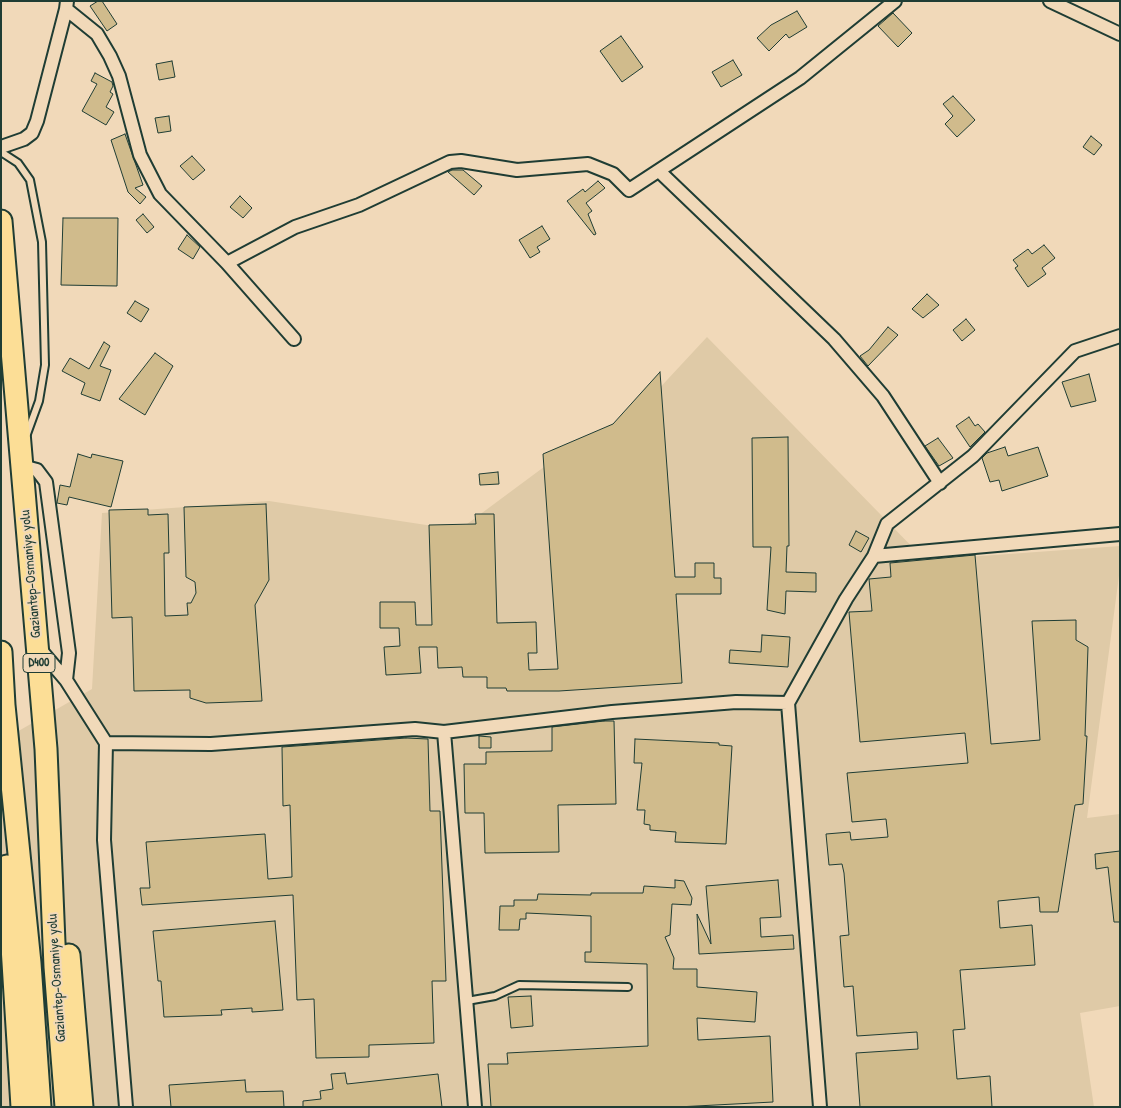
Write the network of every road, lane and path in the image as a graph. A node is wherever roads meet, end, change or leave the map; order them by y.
1 (895, 1) edge
2 (1050, 1) edge
3 (66, 5) edge
4 (1120, 34) edge
5 (1, 147) edge
6 (1, 152) edge
7 (660, 172) junction
8 (1, 220) edge
9 (227, 263) junction
10 (1120, 336) edge
11 (294, 339) dead end
12 (21, 459) junction
13 (940, 483) junction
14 (1120, 534) edge
15 (874, 556) junction
16 (38, 647) junction
17 (1, 652) edge
18 (66, 680) junction
19 (788, 703) junction
20 (444, 732) junction
21 (106, 743) junction
22 (46, 749) junction
23 (11, 761) junction
24 (628, 987) dead end
25 (467, 1001) junction
26 (22, 1107) edge
27 (40, 1107) edge
28 (66, 1107) edge
29 (82, 1107) edge
30 (126, 1107) edge
31 (476, 1107) edge
32 (820, 1107) edge

1 - 7 street
2 - 4 street
3 - 5 street
3 - 9 street
6 - 12 lane
7 - 9 street
7 - 13 street
8 - 12 highway, Gaziantep-Osmaniye yolu / D400
9 - 11 street
10 - 13 street
12 - 16 highway, Gaziantep-Osmaniye yolu / D400
12 - 18 street
13 - 15 street
14 - 15 street
15 - 19 street
16 - 18 street
16 - 22 highway, Gaziantep-Osmaniye yolu / D400
17 - 23 highway, Gaziantep-Osmaniye yolu / D400
18 - 21 street
19 - 20 street
19 - 32 street
20 - 21 street
20 - 25 street
21 - 30 street
22 - 28 highway, Gaziantep-Osmaniye yolu / D400
22 - 29 highway, D400
23 - 26 highway, D400
23 - 27 highway, Gaziantep-Osmaniye yolu / D400
24 - 25 lane
25 - 31 street

